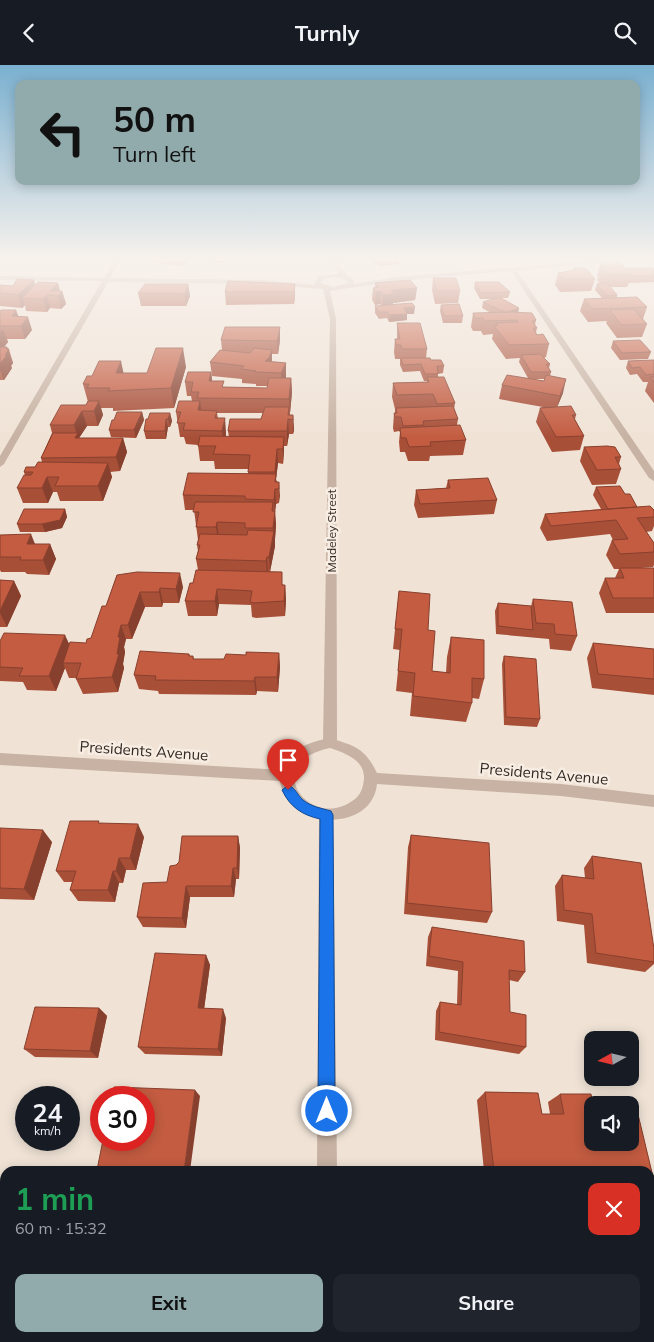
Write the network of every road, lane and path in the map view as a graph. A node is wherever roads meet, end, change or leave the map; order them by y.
1 (84, 319) edge
2 (333, 319) edge
3 (546, 319) edge
4 (0, 464) edge
5 (654, 478) edge
6 (330, 743) junction
7 (0, 759) edge
8 (287, 777) junction
9 (372, 778) junction
10 (654, 801) edge
11 (326, 815) junction
12 (327, 1166) edge

1 - 4 street
2 - 6 street, Madeley Street
3 - 5 street
6 - 8 street
6 - 9 street
7 - 8 street, Presidents Avenue
8 - 11 street
9 - 10 street, Presidents Avenue
9 - 11 street
11 - 12 street

